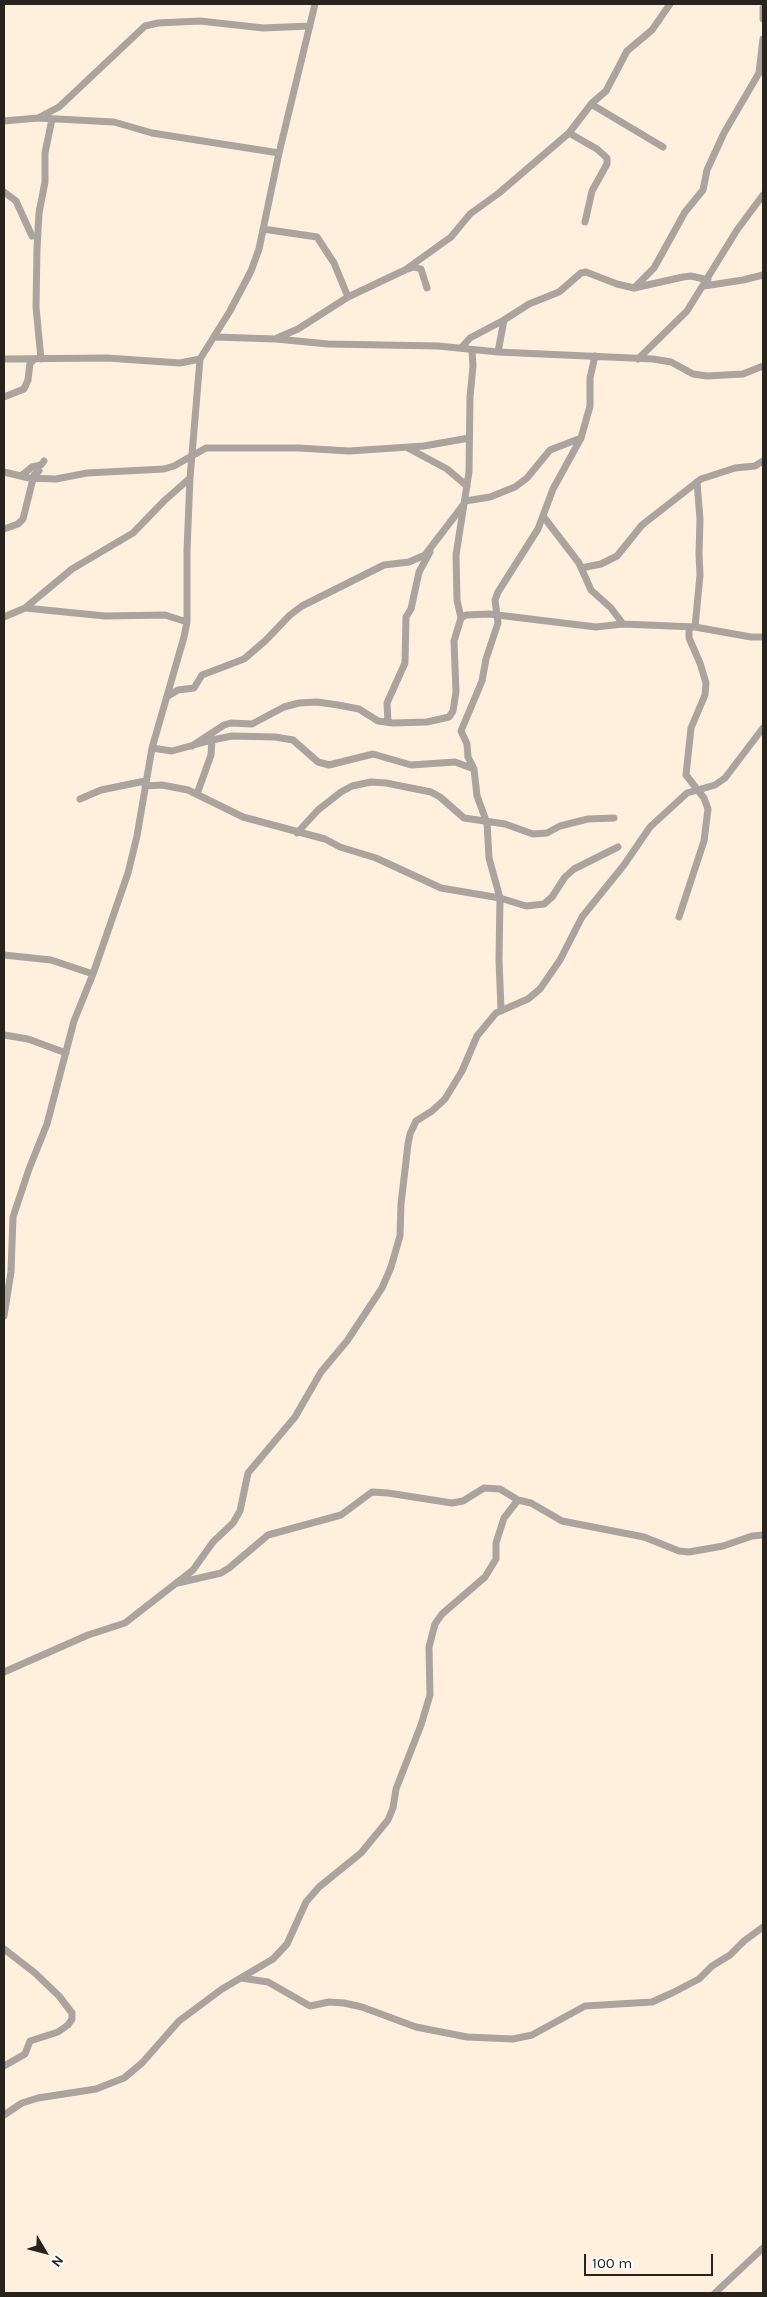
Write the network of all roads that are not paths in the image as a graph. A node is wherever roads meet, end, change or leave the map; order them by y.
1 (315, 4) edge
2 (670, 4) edge
3 (763, 8) edge
4 (763, 19) edge
5 (310, 26) junction
6 (763, 39) edge
7 (591, 104) junction
8 (38, 118) junction
9 (52, 118) junction
10 (4, 121) edge
11 (569, 133) junction
12 (663, 147) dead end
13 (279, 153) junction
14 (4, 192) edge
15 (763, 196) edge
16 (585, 222) dead end
17 (263, 229) junction
18 (32, 236) dead end
19 (405, 270) junction
20 (763, 275) edge
21 (706, 283) junction
22 (427, 288) dead end
23 (634, 288) junction
24 (348, 297) junction
25 (504, 320) junction
26 (215, 336) junction
27 (276, 338) junction
28 (461, 348) junction
29 (472, 350) junction
30 (498, 352) junction
31 (595, 356) junction
32 (4, 359) edge
33 (38, 359) junction
34 (200, 359) junction
35 (638, 359) junction
36 (763, 366) edge
37 (4, 397) edge
38 (469, 438) junction
39 (581, 438) junction
40 (405, 448) junction
41 (191, 457) junction
42 (763, 461) edge
43 (41, 466) junction
44 (4, 472) edge
45 (21, 476) junction
46 (190, 478) junction
47 (34, 479) junction
48 (45, 479) junction
49 (698, 482) junction
50 (467, 486) junction
51 (465, 502) junction
52 (543, 516) junction
53 (4, 529) edge
54 (431, 550) junction
55 (581, 568) junction
56 (25, 608) junction
57 (498, 615) junction
58 (4, 617) edge
59 (461, 618) junction
60 (187, 622) junction
61 (623, 624) junction
62 (692, 628) junction
63 (763, 637) edge
64 (168, 696) junction
65 (388, 722) junction
66 (763, 728) edge
67 (212, 740) junction
68 (192, 746) junction
69 (152, 748) junction
70 (474, 769) junction
71 (145, 784) junction
72 (697, 789) junction
73 (197, 794) junction
74 (80, 799) dead end
75 (614, 818) dead end
76 (487, 822) junction
77 (297, 833) junction
78 (618, 847) dead end
79 (500, 898) junction
80 (679, 917) dead end
81 (4, 955) edge
82 (93, 974) junction
83 (501, 1009) junction
84 (4, 1035) edge
85 (66, 1053) junction
86 (4, 1316) edge
87 (518, 1500) junction
88 (763, 1535) edge
89 (174, 1584) junction
90 (4, 1672) edge
91 (763, 1927) edge
92 (4, 1949) edge
93 (241, 1978) junction
94 (4, 2066) edge
95 (4, 2115) edge
96 (763, 2248) edge
97 (715, 2293) edge

1 - 5 street
2 - 7 street
3 - 4 street
5 - 8 street
5 - 13 street
6 - 23 street
7 - 11 street
7 - 12 street
8 - 9 street
8 - 10 street
9 - 13 street
9 - 33 street
11 - 16 street
11 - 19 street
13 - 17 street
14 - 18 street
15 - 21 street
17 - 24 street
17 - 26 street
19 - 22 street
19 - 24 street
20 - 21 street
21 - 23 street
21 - 35 street
23 - 25 street
24 - 27 street
25 - 28 street
25 - 30 street
26 - 27 street
26 - 34 street
27 - 28 street
28 - 29 street
29 - 30 street
29 - 38 street
30 - 31 street
31 - 35 street
31 - 39 street
32 - 33 street
33 - 34 street
33 - 37 street
34 - 41 street
35 - 36 street
38 - 40 street
38 - 50 street
39 - 51 street
39 - 52 street
40 - 41 street
40 - 50 street
41 - 46 street
41 - 48 street
42 - 49 street
43 - 45 street
43 - 47 street
43 - 48 street
44 - 45 street
45 - 47 street
46 - 56 street
46 - 60 street
47 - 48 street
47 - 53 street
49 - 55 street
49 - 62 street
50 - 51 street
51 - 54 street
51 - 59 street
52 - 55 street
52 - 57 street
54 - 64 street
54 - 65 street
55 - 61 street
56 - 58 street
56 - 60 street
57 - 59 street
57 - 61 street
57 - 70 street
59 - 65 street
60 - 64 street
61 - 62 street
62 - 63 street
62 - 72 street
64 - 69 street
65 - 68 street
66 - 72 street
67 - 68 street
67 - 70 street
67 - 73 street
68 - 69 street
69 - 71 street
70 - 76 street
71 - 73 street
71 - 74 street
71 - 82 street
72 - 80 street
72 - 83 street
73 - 77 street
75 - 76 street
76 - 77 street
76 - 79 street
77 - 79 street
78 - 79 street
79 - 83 street
81 - 82 street
82 - 85 street
83 - 89 street
84 - 85 street
85 - 86 street
87 - 88 street
87 - 89 street
87 - 93 street
89 - 90 street
91 - 93 street
92 - 94 street
93 - 95 street
96 - 97 street

